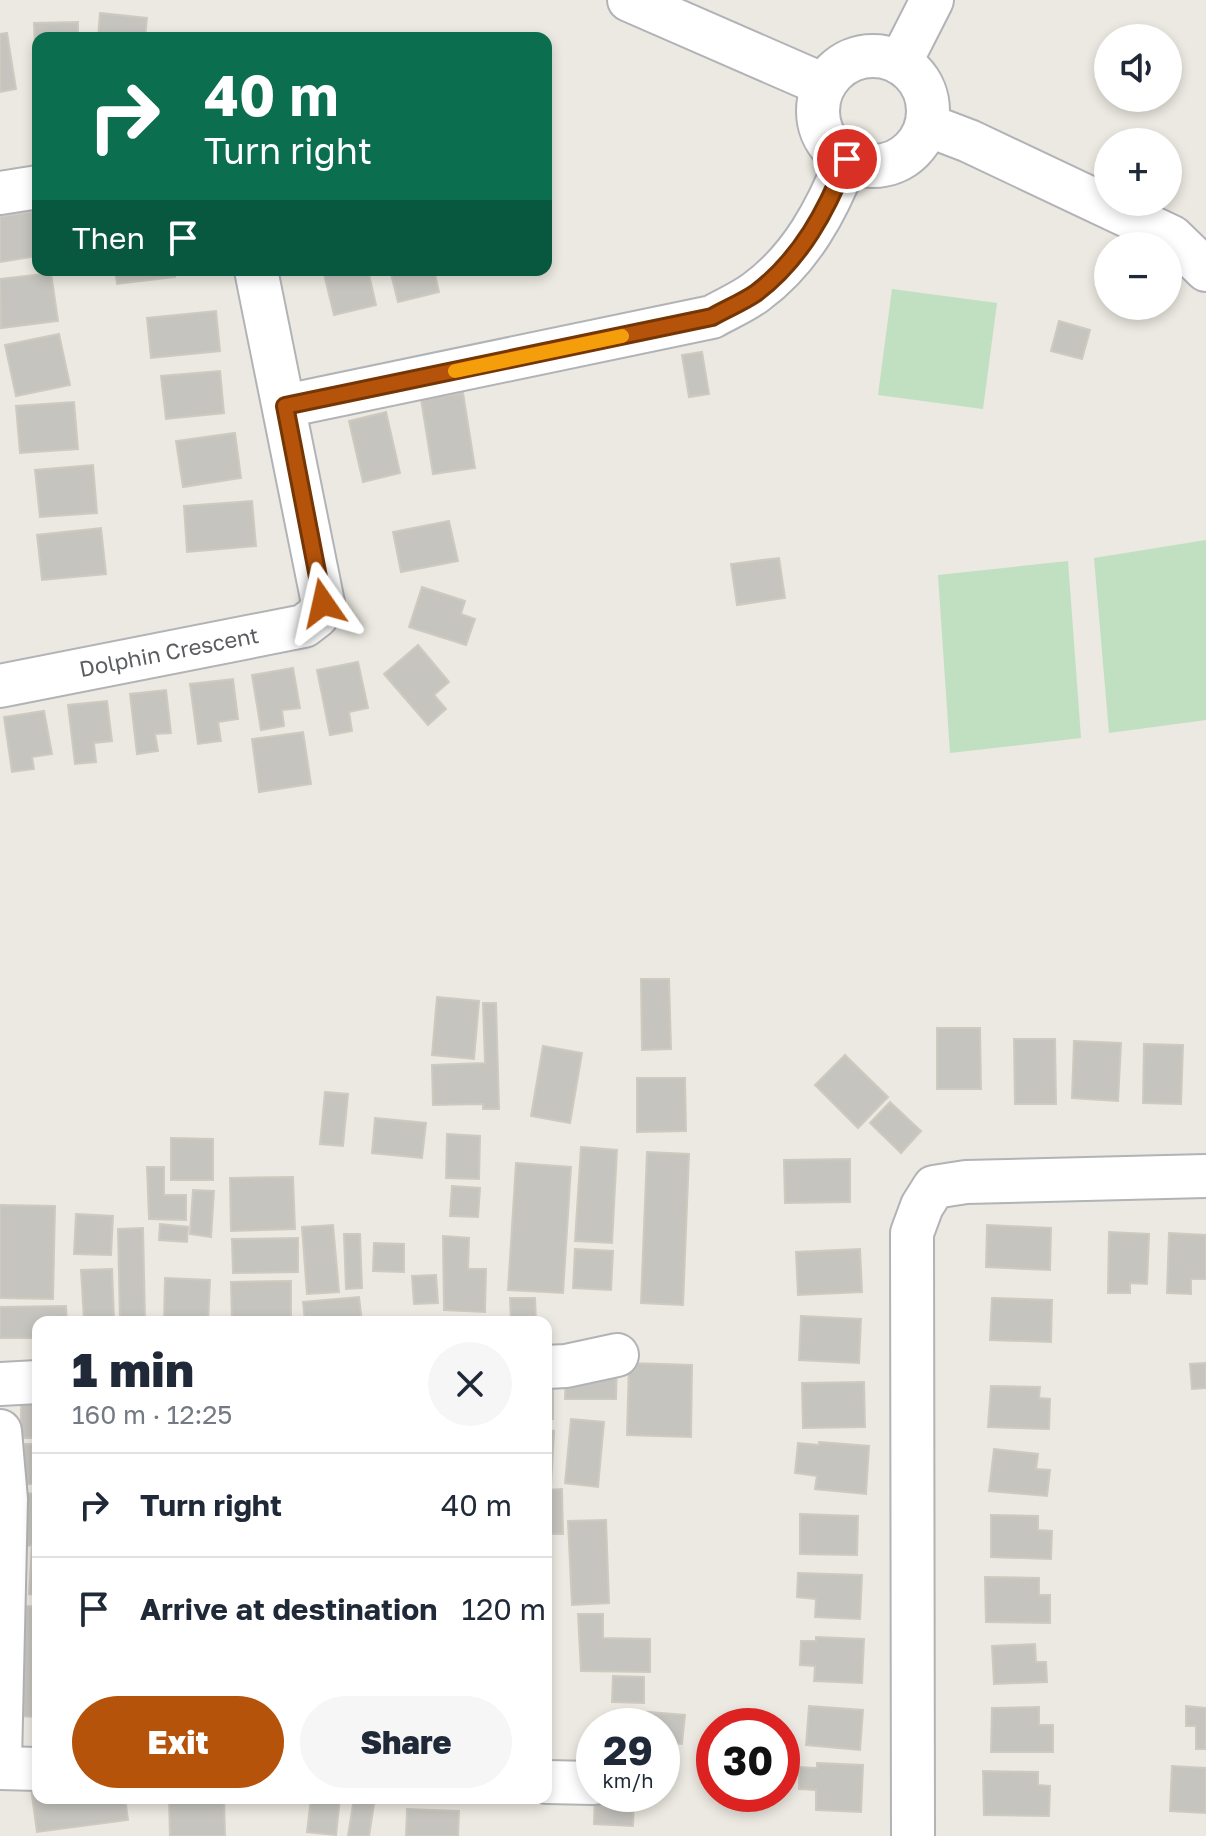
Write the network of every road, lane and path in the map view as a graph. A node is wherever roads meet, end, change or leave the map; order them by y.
1 (629, 0) edge
2 (932, 0) edge
3 (900, 63) junction
4 (824, 85) junction
5 (927, 125) junction
6 (847, 159) junction
7 (32, 188) edge
8 (0, 193) edge
9 (1206, 270) edge
10 (257, 276) edge
11 (285, 406) junction
12 (0, 686) edge
13 (1206, 1176) edge
14 (617, 1355) dead end
15 (552, 1367) edge
16 (32, 1382) edge
17 (0, 1384) edge
18 (0, 1431) edge
19 (0, 1765) edge
20 (32, 1768) edge
21 (552, 1782) edge
22 (576, 1783) edge
23 (913, 1836) edge

1 - 4 street
2 - 3 street
3 - 4 street
3 - 5 street
4 - 6 street
5 - 6 street
5 - 9 street
6 - 11 street
7 - 8 street
10 - 11 street, Dolphin Crescent
11 - 12 street, Dolphin Crescent
13 - 23 street
14 - 15 street
16 - 17 street
18 - 19 street
19 - 20 street
21 - 22 street

